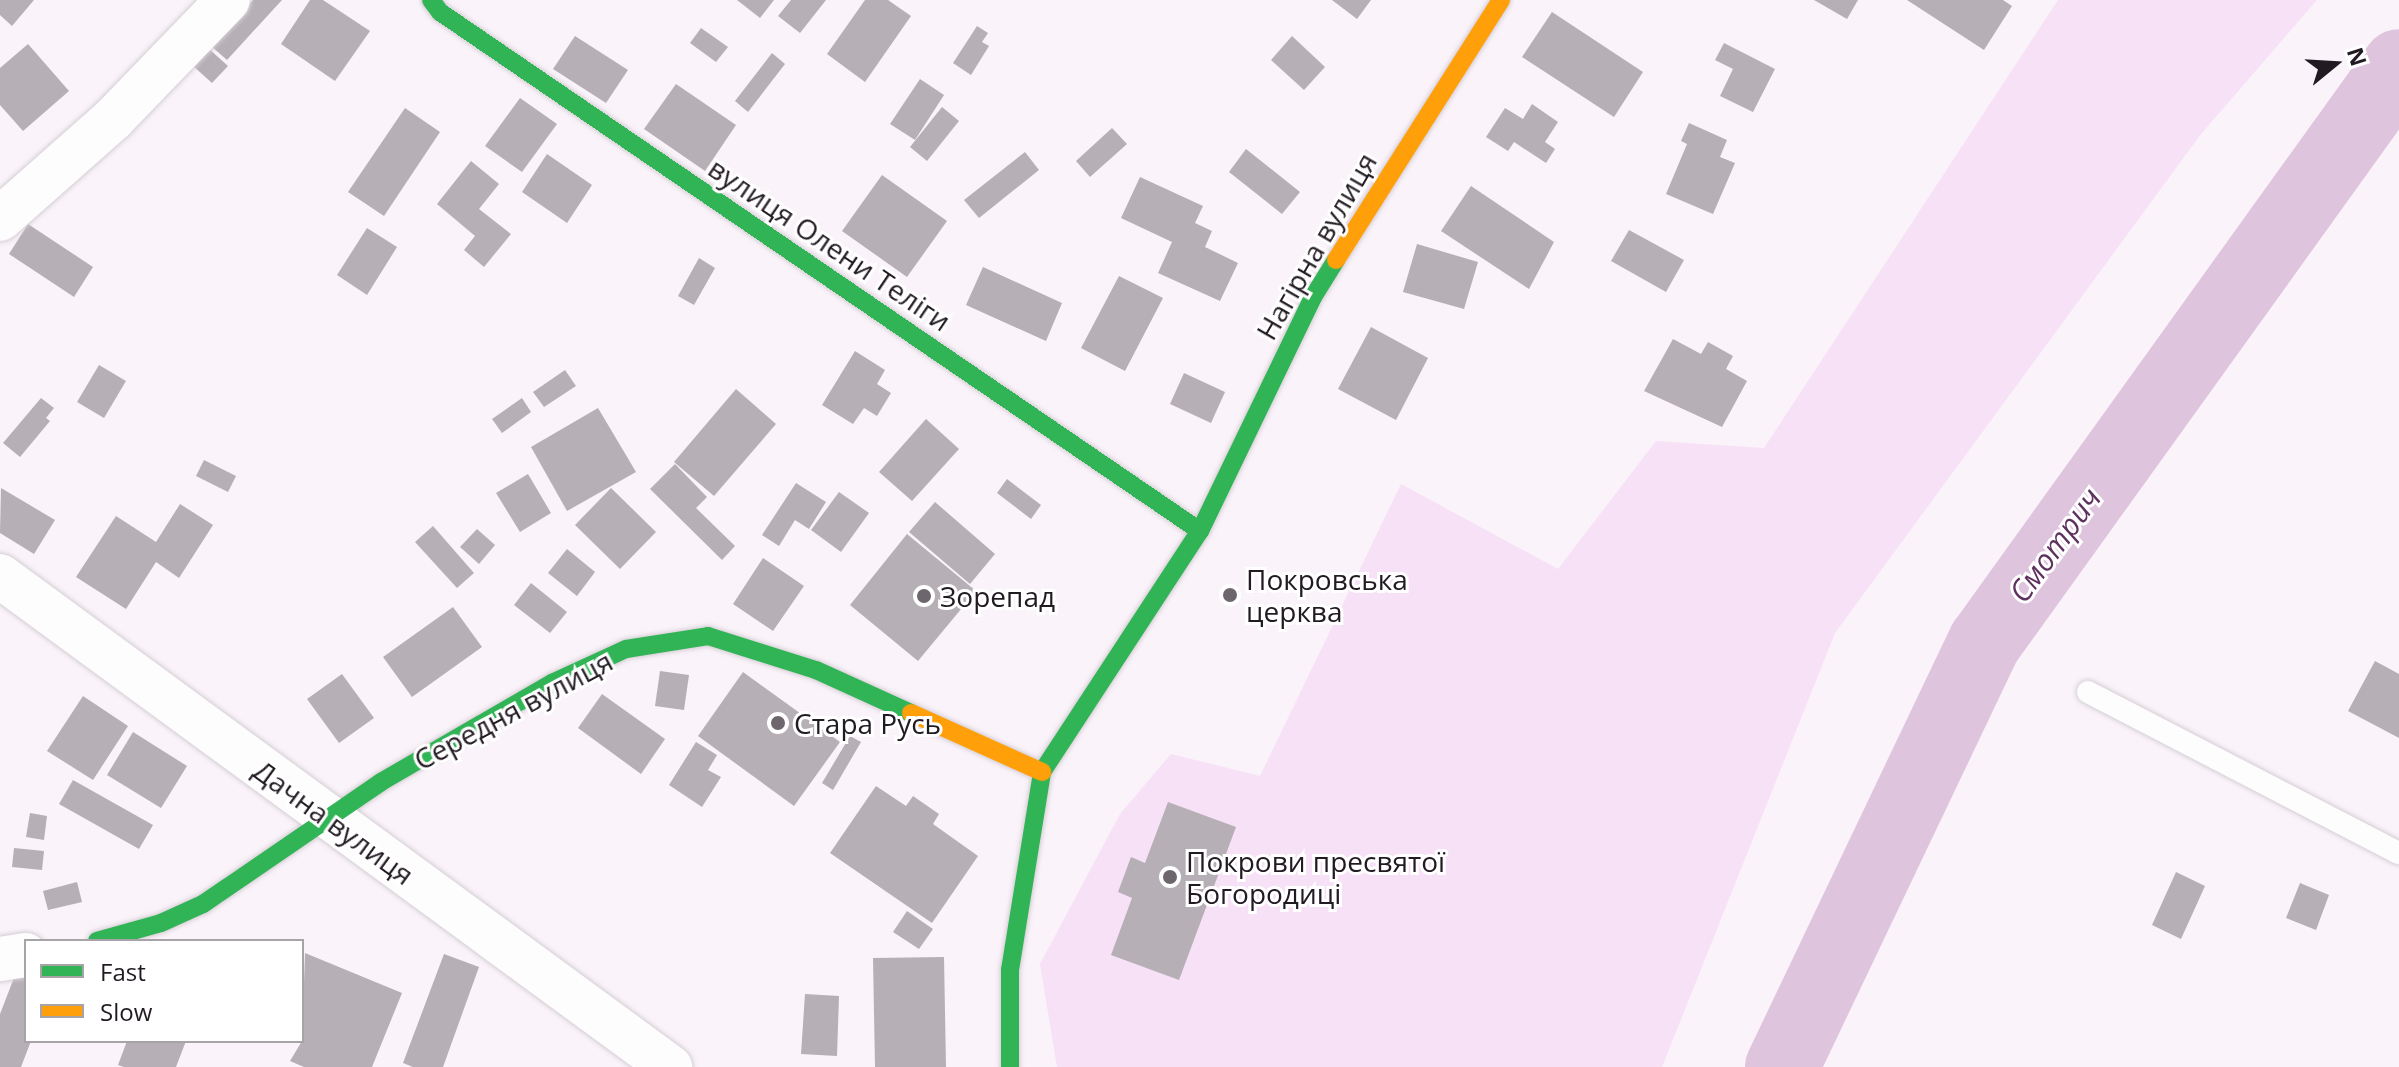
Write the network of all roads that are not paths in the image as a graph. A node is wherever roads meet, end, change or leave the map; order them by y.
1 (228, 0) edge
2 (431, 0) edge
3 (1501, 0) edge
4 (0, 219) edge
5 (1200, 531) junction
6 (0, 576) edge
7 (2088, 692) dead end
8 (1042, 772) junction
9 (328, 818) junction
10 (2399, 853) edge
11 (104, 939) edge
12 (24, 955) edge
13 (0, 959) edge
14 (670, 1067) edge
15 (1010, 1067) edge

1 - 4 street
2 - 5 street, вулиця Олени Теліги
3 - 5 street, Нагірна вулиця
5 - 8 street, Нагірна вулиця
6 - 9 street, Дачна вулиця
7 - 10 lane
8 - 9 street, Середня вулиця
8 - 15 street
9 - 11 street, Середня вулиця
9 - 14 street, Дачна вулиця
12 - 13 street

